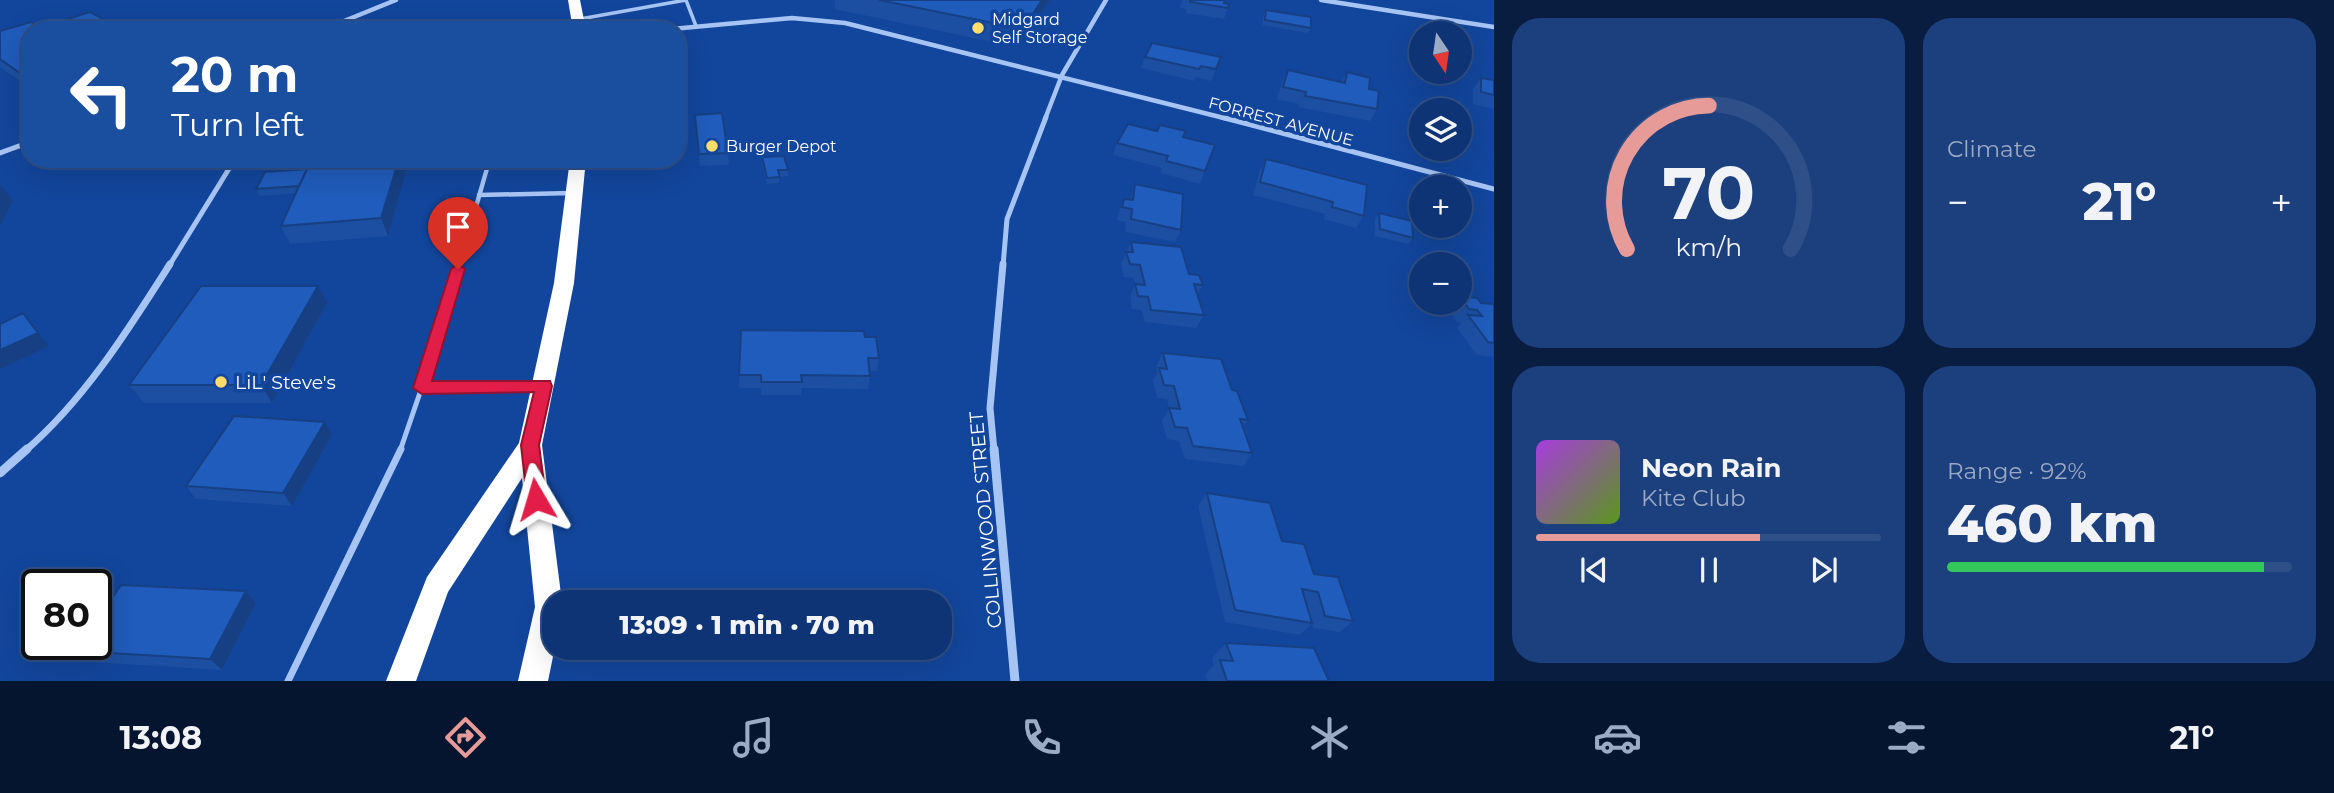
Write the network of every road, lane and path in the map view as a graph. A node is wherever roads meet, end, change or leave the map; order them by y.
1 (396, 0) edge
2 (574, 0) edge
3 (686, 0) edge
4 (1106, 0) edge
5 (1321, 0) edge
6 (663, 2) edge
7 (344, 21) edge
8 (579, 21) edge
9 (591, 21) edge
10 (696, 26) junction
11 (686, 27) edge
12 (1494, 27) edge
13 (1062, 75) junction
14 (21, 145) edge
15 (0, 153) edge
16 (230, 168) edge
17 (487, 168) edge
18 (577, 168) edge
19 (1494, 189) edge
20 (575, 193) junction
21 (479, 195) junction
22 (544, 386) junction
23 (422, 388) junction
24 (530, 445) junction
25 (0, 473) edge
26 (288, 681) edge
27 (401, 681) edge
28 (533, 681) edge
29 (1015, 681) edge

1 - 7 street
2 - 8 highway
3 - 6 lane
3 - 10 lane
4 - 13 street, COLLINWOOD STREET
5 - 12 street
6 - 9 lane
10 - 11 street, FORREST AVENUE
10 - 13 street, FORREST AVENUE
13 - 19 street, FORREST AVENUE
13 - 29 street, COLLINWOOD STREET
14 - 15 street
16 - 25 street
17 - 21 lane
18 - 20 highway
20 - 21 lane
20 - 22 highway
21 - 23 lane
22 - 23 lane
22 - 24 highway
23 - 26 lane
24 - 27 highway
24 - 28 highway

